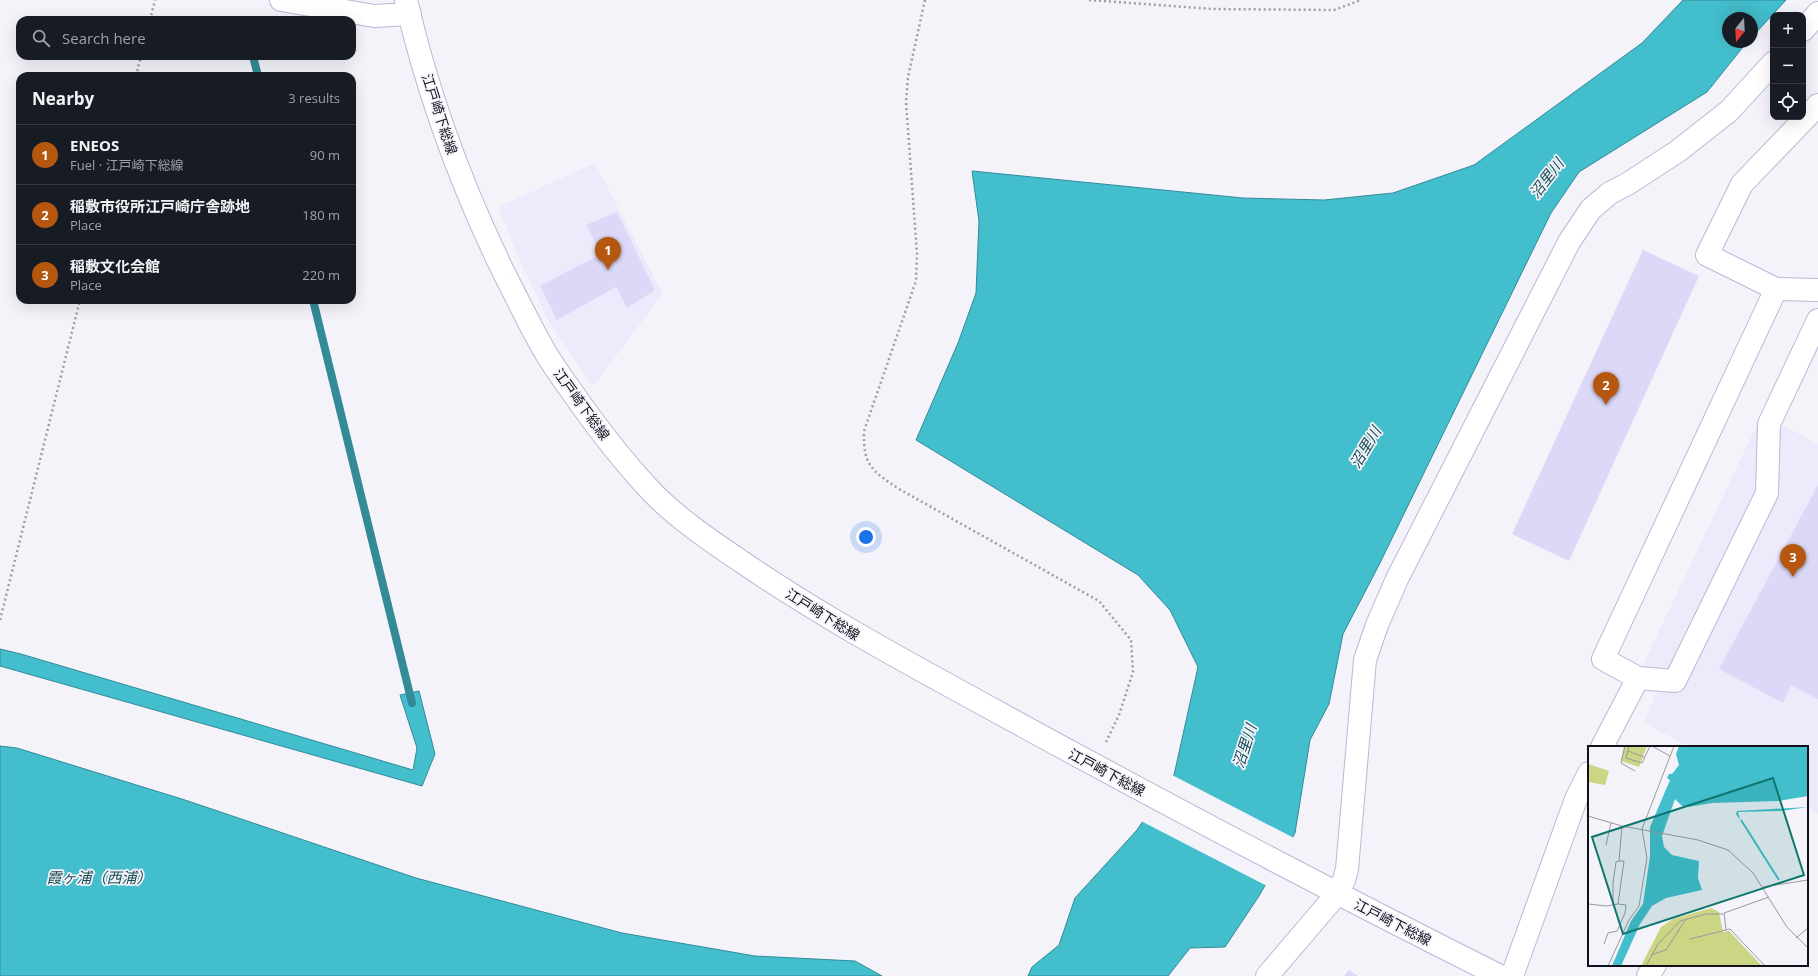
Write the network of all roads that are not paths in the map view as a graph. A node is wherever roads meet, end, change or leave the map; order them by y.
1 (280, 0) edge
2 (408, 7) edge
3 (1818, 13) edge
4 (1806, 27) edge
5 (1770, 66) edge
6 (1818, 105) edge
7 (1776, 289) junction
8 (1818, 290) edge
9 (1818, 320) edge
10 (1638, 678) junction
11 (1603, 746) edge
12 (1588, 775) edge
13 (1337, 894) junction
14 (1654, 966) edge
15 (1267, 976) edge
16 (1500, 976) edge
17 (1512, 976) edge
18 (1648, 976) edge

1 - 2 street
2 - 13 street, 江戸崎下総線
3 - 4 street
5 - 13 street
6 - 7 street
7 - 8 street
7 - 10 street
9 - 10 street
10 - 11 street
12 - 17 street
13 - 15 street
13 - 16 street, 江戸崎下総線
14 - 18 street

